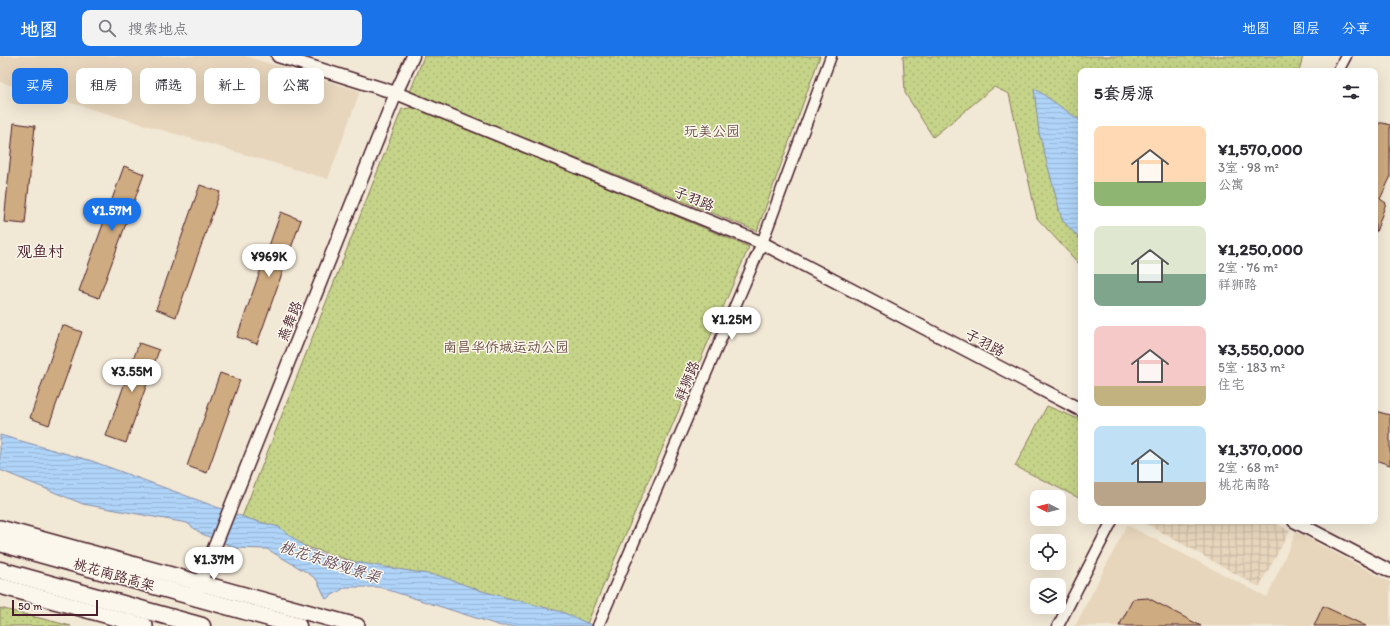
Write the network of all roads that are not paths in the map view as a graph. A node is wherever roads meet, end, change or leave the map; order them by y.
1 (278, 56) edge
2 (413, 56) edge
3 (831, 56) edge
4 (1346, 56) edge
5 (1340, 68) edge
6 (396, 93) junction
7 (762, 243) junction
8 (1078, 408) edge
9 (1110, 524) edge
10 (1300, 524) edge
11 (0, 528) edge
12 (0, 543) edge
13 (0, 570) edge
14 (1390, 571) edge
15 (201, 582) junction
16 (0, 586) edge
17 (194, 598) junction
18 (145, 626) edge
19 (202, 626) edge
20 (298, 626) edge
21 (357, 626) edge
22 (598, 626) edge
23 (1058, 626) edge

1 - 6 street, 子羽路
2 - 6 street, 燕舞路
3 - 7 street, 祥狮路
4 - 5 street
6 - 7 street, 子羽路
6 - 15 street, 燕舞路
7 - 8 street, 子羽路
7 - 22 street, 祥狮路
9 - 23 street
10 - 14 street
11 - 15 main road
12 - 17 highway, 桃花南路高架
13 - 19 highway, 桃花南路高架
15 - 17 street, 燕舞路
15 - 21 main road
16 - 18 main road
17 - 20 highway, 桃花南路高架

